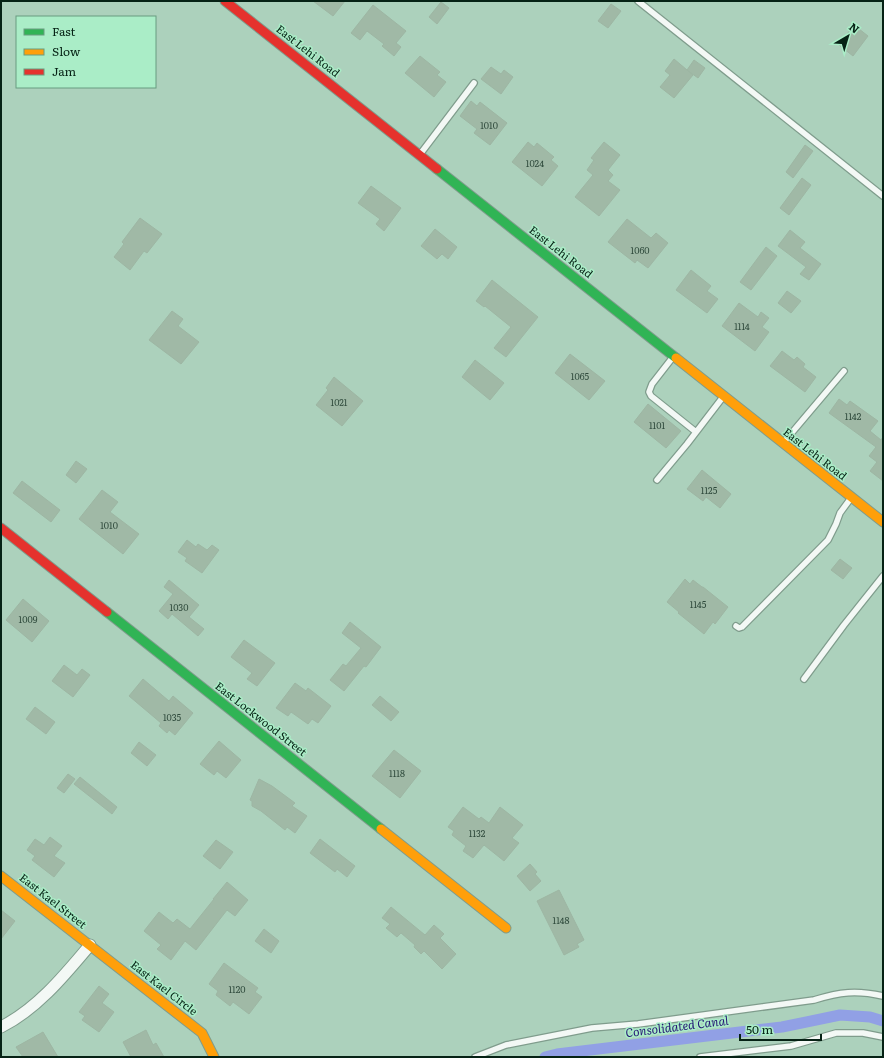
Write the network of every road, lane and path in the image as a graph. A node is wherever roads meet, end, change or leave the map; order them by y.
1 (225, 1) edge
2 (638, 1) edge
3 (474, 83) dead end
4 (419, 155) junction
5 (883, 196) edge
6 (673, 357) junction
7 (844, 371) dead end
8 (724, 396) junction
9 (696, 432) junction
10 (782, 443) junction
11 (657, 480) dead end
12 (852, 497) junction
13 (883, 522) edge
14 (1, 528) edge
15 (883, 576) edge
16 (736, 626) dead end
17 (804, 678) dead end
18 (1, 876) edge
19 (506, 928) dead end
20 (90, 945) junction
21 (883, 996) edge
22 (1, 1027) edge
23 (883, 1037) edge
24 (214, 1057) edge
25 (475, 1057) edge
26 (700, 1057) edge

1 - 4 street, East Lehi Road
2 - 5 lane
3 - 4 lane
4 - 6 street, East Lehi Road
6 - 8 street, East Lehi Road
6 - 9 lane
7 - 10 lane
8 - 9 lane
8 - 10 street, East Lehi Road
9 - 11 lane
10 - 12 street, East Lehi Road
12 - 13 street, East Lehi Road
12 - 16 lane
14 - 19 street, East Lockwood Street
15 - 17 lane
18 - 20 street, East Kael Street
20 - 22 street
20 - 24 street, East Kael Circle
21 - 25 lane
23 - 26 lane

